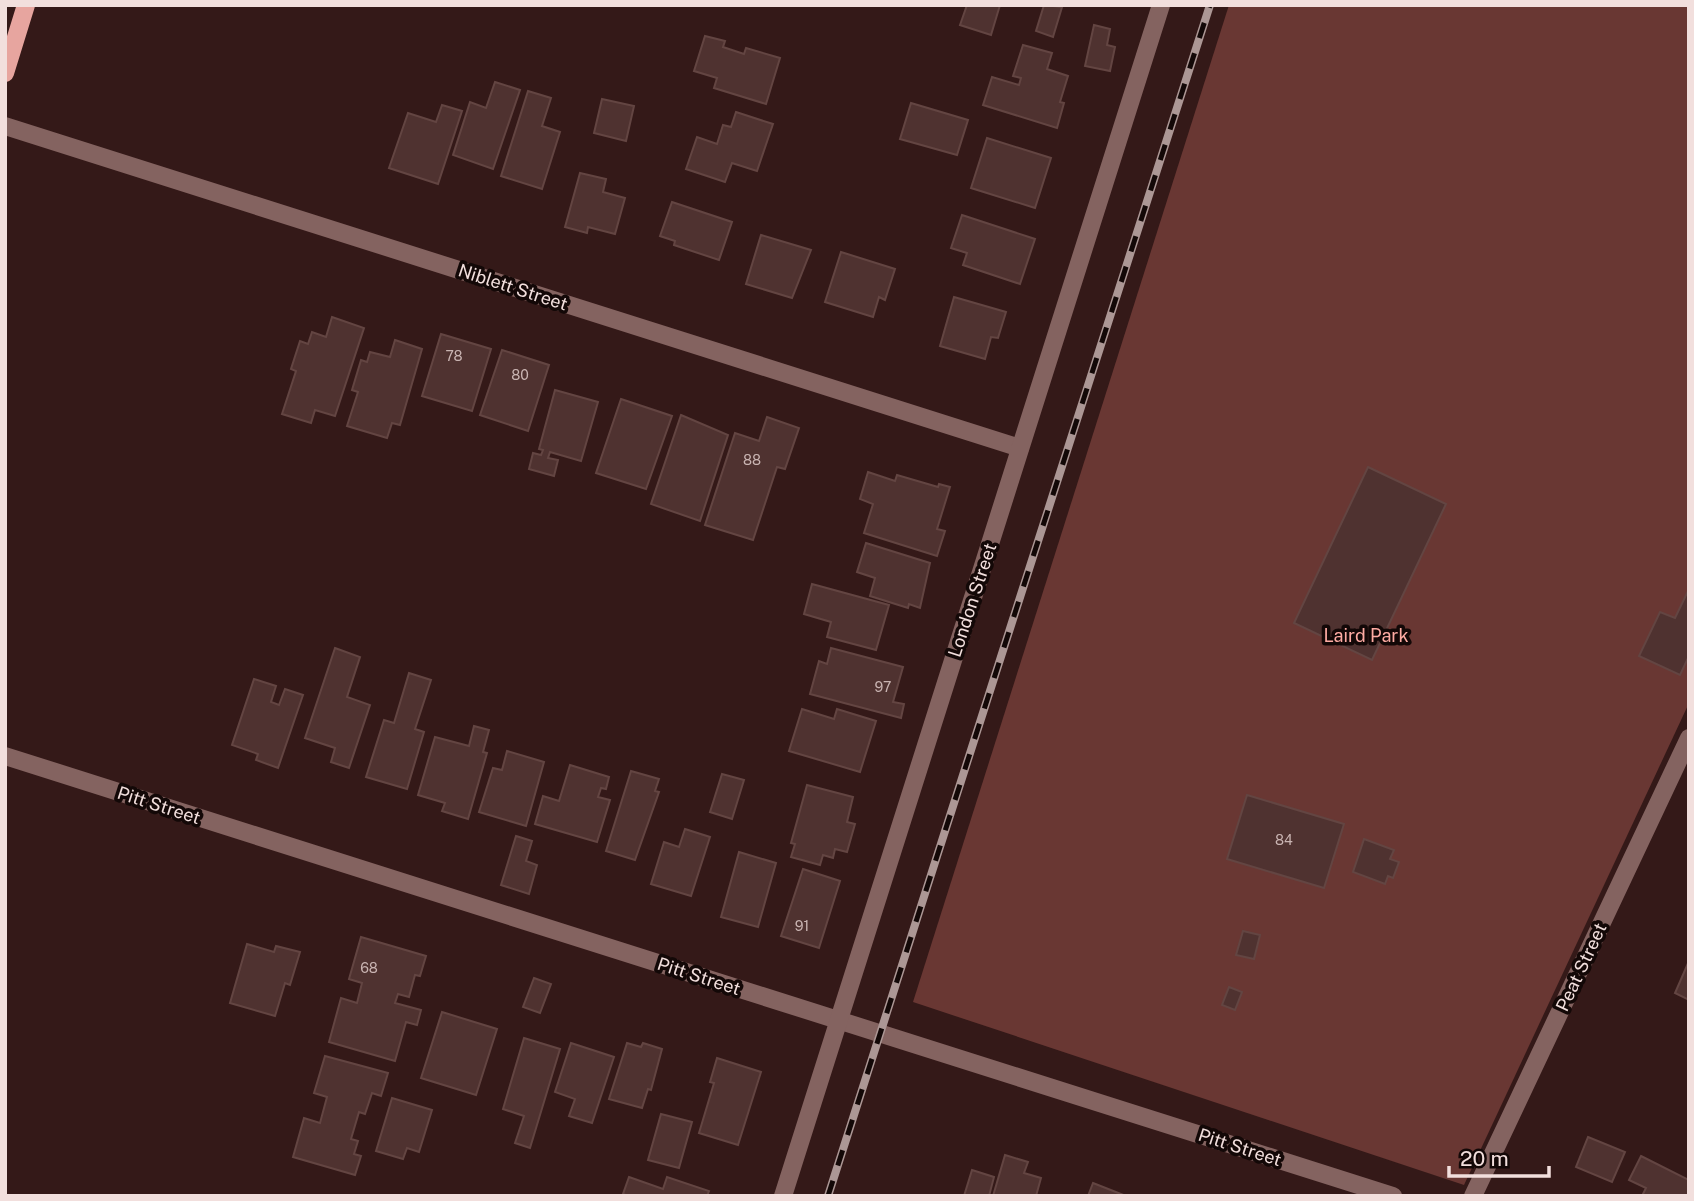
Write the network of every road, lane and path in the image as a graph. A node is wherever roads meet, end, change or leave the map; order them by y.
1 (26, 5) edge
2 (1161, 5) edge
3 (5, 72) edge
4 (5, 126) edge
5 (1020, 448) junction
6 (1689, 738) edge
7 (5, 756) edge
8 (838, 1020) junction
9 (783, 1196) edge
10 (1393, 1196) edge
11 (1473, 1196) edge

1 - 3 main road
2 - 5 street, London Street
4 - 5 street, Niblett Street
5 - 8 street, London Street
6 - 11 street, Peat Street
7 - 8 street, Pitt Street
8 - 9 street, London Street
8 - 10 street, Pitt Street

